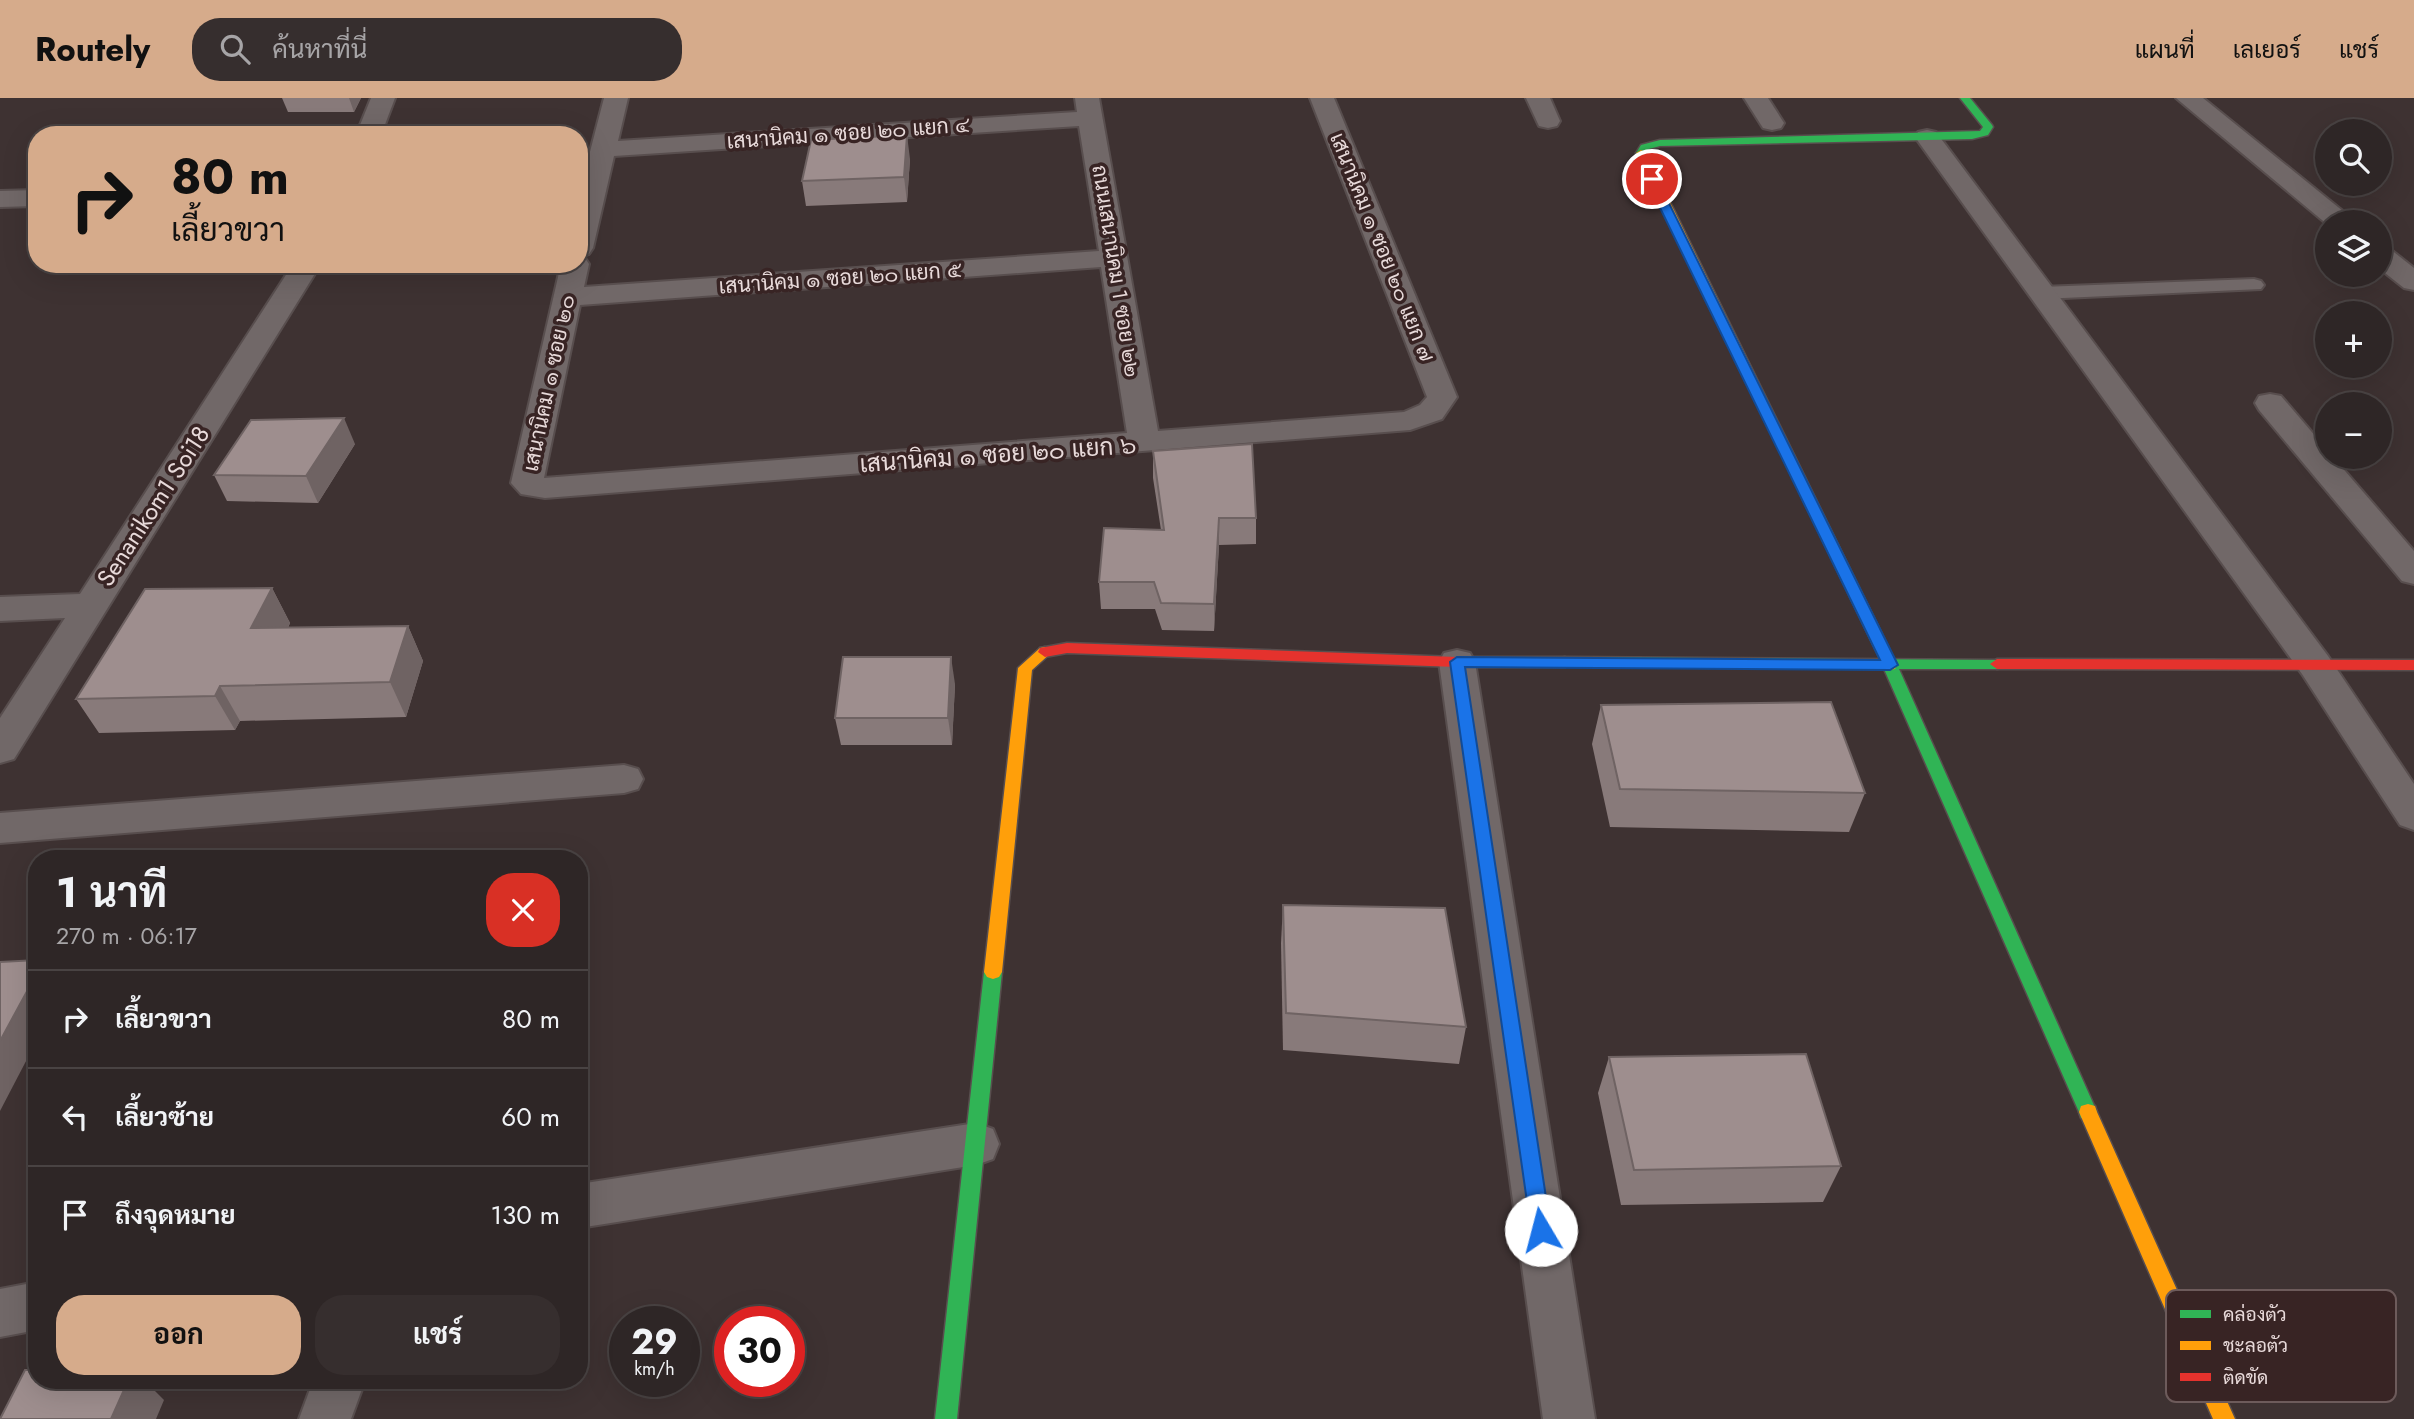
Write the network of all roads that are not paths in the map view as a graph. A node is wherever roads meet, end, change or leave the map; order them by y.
1 (383, 98) edge
2 (616, 98) edge
3 (1322, 98) edge
4 (1538, 98) edge
5 (1756, 98) edge
6 (1965, 98) edge
7 (2188, 98) edge
8 (1090, 108) edge
9 (1548, 121) dead end
10 (1772, 123) dead end
11 (372, 126) edge
12 (1927, 137) junction
13 (604, 149) junction
14 (28, 198) edge
15 (0, 199) edge
16 (2325, 210) edge
17 (588, 212) edge
18 (1112, 258) junction
19 (2392, 265) edge
20 (301, 273) edge
21 (573, 273) edge
22 (2414, 282) edge
23 (2254, 285) dead end
24 (2041, 293) junction
25 (567, 297) junction
26 (1442, 397) joint
27 (2270, 403) dead end
28 (1144, 443) junction
29 (545, 488) joint
30 (2414, 573) edge
31 (90, 605) junction
32 (0, 609) edge
33 (1457, 662) junction
34 (1890, 665) junction
35 (2315, 665) junction
36 (2414, 666) edge
37 (0, 749) edge
38 (624, 779) dead end
39 (2414, 815) edge
40 (0, 828) edge
41 (976, 1144) junction
42 (588, 1205) edge
43 (2167, 1290) edge
44 (28, 1308) edge
45 (0, 1313) edge
46 (337, 1389) edge
47 (2216, 1402) edge
48 (326, 1419) edge
49 (946, 1419) edge
50 (1569, 1419) edge
51 (2224, 1419) edge

1 - 11 street
2 - 13 street
3 - 26 street, เสนานิคม ๑ ซอย ๒๐ แยก ๗
4 - 9 street
5 - 10 street
6 - 12 street
7 - 16 street
8 - 13 street, เสนานิคม ๑ ซอย ๒๐ แยก ๔
8 - 18 street, ถนนเสนานิคม 1 ซอย ๒๒
12 - 24 street
12 - 34 street
13 - 17 street
14 - 15 street
18 - 25 street, เสนานิคม ๑ ซอย ๒๐ แยก ๕
18 - 28 street, ถนนเสนานิคม 1 ซอย ๒๒
19 - 22 street
20 - 31 street, Senanikom1 Soi18
21 - 25 street, เสนานิคม ๑ ซอย ๒๐
23 - 24 lane
24 - 35 street
25 - 29 street, เสนานิคม ๑ ซอย ๒๐
26 - 28 street, เสนานิคม ๑ ซอย ๒๐ แยก ๖
27 - 30 street
28 - 29 street, เสนานิคม ๑ ซอย ๒๐ แยก ๖
31 - 32 street
31 - 37 street, Senanikom1 Soi18
33 - 34 street
33 - 41 street
33 - 50 street
34 - 35 street
34 - 43 street
35 - 36 street
35 - 39 street
38 - 40 street
41 - 42 street
41 - 49 street
44 - 45 street
46 - 48 street
47 - 51 street

